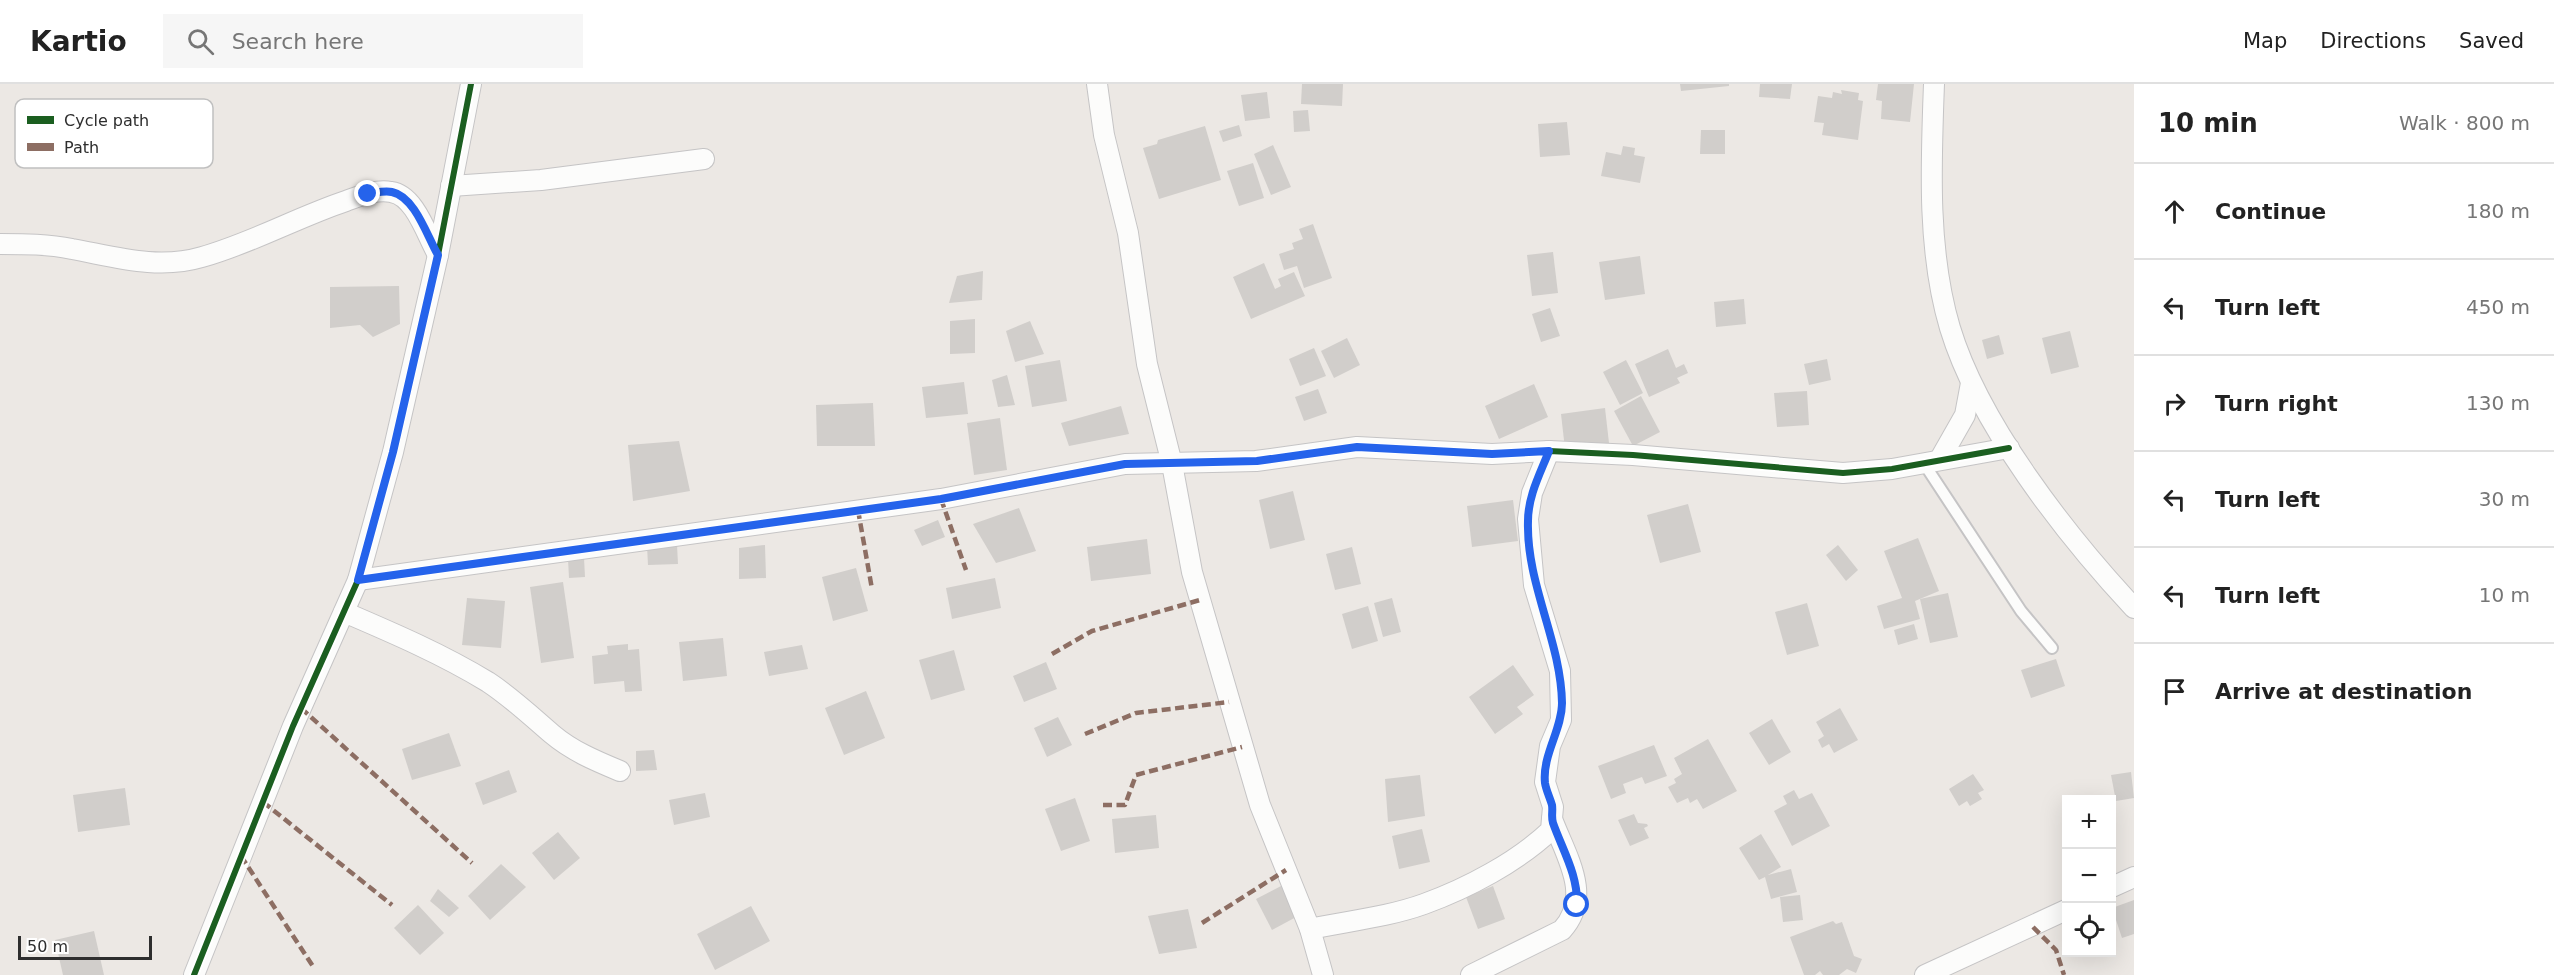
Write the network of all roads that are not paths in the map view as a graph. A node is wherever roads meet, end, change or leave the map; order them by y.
1 (471, 84) edge
2 (1097, 84) edge
3 (1934, 84) edge
4 (704, 159) dead end
5 (451, 186) junction
6 (0, 244) edge
7 (438, 255) junction
8 (1971, 383) junction
9 (2009, 448) junction
10 (1549, 451) junction
11 (1931, 460) junction
12 (1172, 464) junction
13 (358, 580) junction
14 (2134, 608) edge
15 (344, 612) junction
16 (2052, 648) dead end
17 (620, 771) dead end
18 (1552, 819) junction
19 (2134, 877) edge
20 (2116, 885) edge
21 (2062, 912) edge
22 (1310, 929) junction
23 (194, 975) edge
24 (1323, 975) edge
25 (1471, 975) edge
26 (1925, 975) edge

1 - 5 street
2 - 12 street
3 - 8 street
4 - 5 street
5 - 7 street
6 - 7 street
7 - 13 street
8 - 9 street
8 - 11 street
9 - 11 street
9 - 14 street
10 - 11 street
10 - 12 street
10 - 18 street
11 - 16 lane
12 - 13 street
12 - 22 street
13 - 15 street
15 - 17 street
15 - 23 street
18 - 22 street
18 - 25 street
19 - 20 street
21 - 26 street
22 - 24 street

